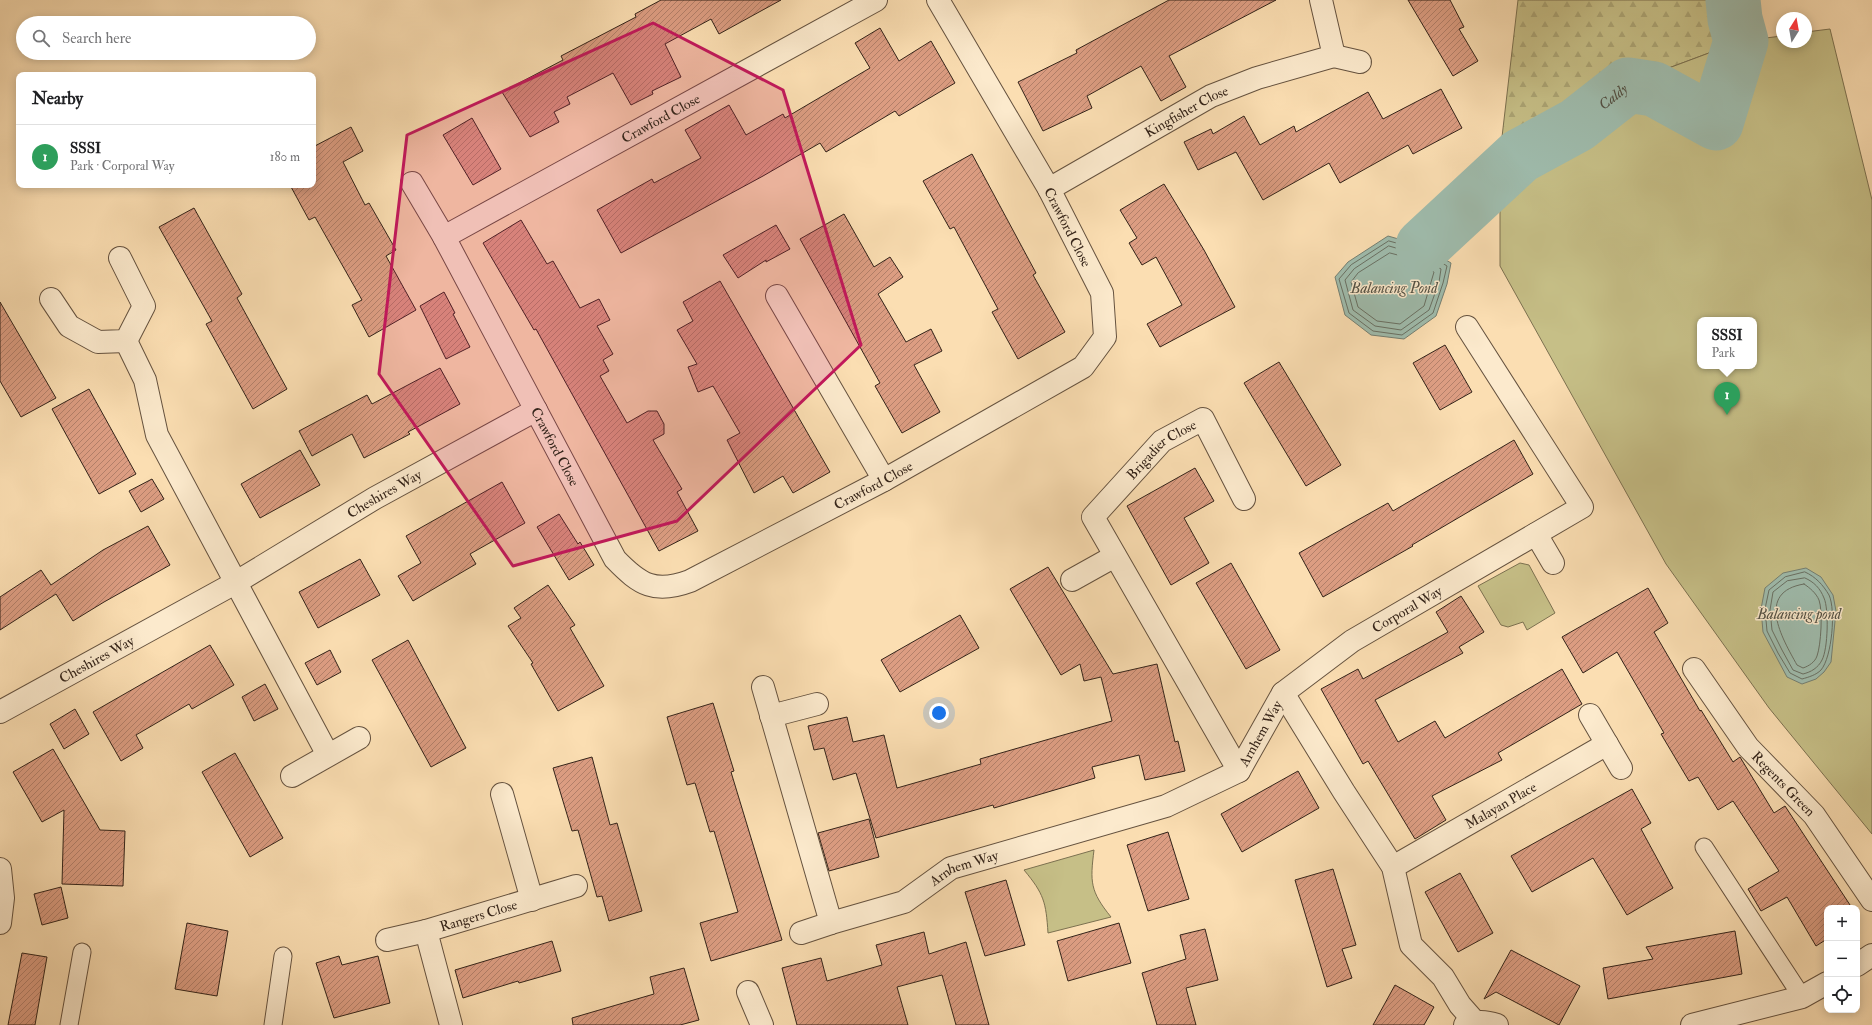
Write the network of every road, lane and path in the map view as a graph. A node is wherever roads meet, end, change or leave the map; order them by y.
1 (876, 0) edge
2 (938, 0) edge
3 (1321, 0) edge
4 (1334, 56) junction
5 (1360, 62) dead end
6 (412, 182) dead end
7 (1049, 189) junction
8 (444, 237) junction
9 (120, 258) dead end
10 (777, 296) dead end
11 (51, 299) dead end
12 (1467, 327) dead end
13 (126, 341) junction
14 (536, 410) junction
15 (884, 480) junction
16 (1244, 499) dead end
17 (1536, 534) junction
18 (1115, 556) junction
19 (1553, 563) dead end
20 (1072, 580) dead end
21 (235, 583) junction
22 (1694, 669) dead end
23 (763, 687) dead end
24 (1283, 693) junction
25 (817, 704) dead end
26 (0, 712) edge
27 (1590, 715) dead end
28 (771, 716) junction
29 (359, 738) dead end
30 (1607, 744) junction
31 (328, 756) junction
32 (1621, 768) dead end
33 (1239, 771) junction
34 (292, 776) dead end
35 (502, 794) dead end
36 (1704, 847) dead end
37 (1393, 867) junction
38 (0, 869) edge
39 (576, 886) dead end
40 (532, 900) junction
41 (1872, 900) edge
42 (0, 923) edge
43 (832, 923) junction
44 (426, 931) junction
45 (801, 933) dead end
46 (387, 940) dead end
47 (82, 952) dead end
48 (1872, 955) edge
49 (283, 956) dead end
50 (1860, 963) edge
51 (1824, 985) edge
52 (748, 992) dead end
53 (1802, 997) junction
54 (1465, 1019) edge
55 (69, 1025) edge
56 (272, 1025) edge
57 (452, 1025) edge
58 (762, 1025) edge
59 (1498, 1025) edge
60 (1692, 1025) edge

1 - 8 street, Crawford Close
2 - 7 street, Crawford Close
3 - 4 street
4 - 5 street, Kingfisher Close
4 - 7 street, Kingfisher Close
6 - 8 street, Crawford Close
7 - 15 street, Crawford Close
8 - 14 street, Crawford Close
9 - 13 street
10 - 15 street
11 - 13 street
12 - 17 street, Corporal Way
13 - 21 street
14 - 15 street, Crawford Close
14 - 21 street, Cheshires Way
16 - 18 street, Brigadier Close
17 - 19 street
17 - 24 street, Corporal Way
18 - 20 street
18 - 33 street, Brigadier Close
21 - 26 street, Cheshires Way
21 - 31 street
22 - 41 street, Regents Green
23 - 28 street
24 - 33 street, Arnhem Way
24 - 37 street, Arnhem Way
25 - 28 street
27 - 30 street
28 - 43 street
29 - 31 street
30 - 32 street
30 - 37 street, Malayan Place
31 - 34 street
33 - 43 street, Arnhem Way
35 - 40 street, Rangers Close
36 - 53 lane
37 - 54 street, Arnhem Way
38 - 42 street
39 - 40 street, Rangers Close
40 - 44 street, Rangers Close
43 - 45 street, Arnhem Way
44 - 46 street, Rangers Close
44 - 57 street, Rangers Close
47 - 55 lane
48 - 50 street
49 - 56 lane
51 - 53 street
52 - 58 street
53 - 60 street
54 - 59 street

